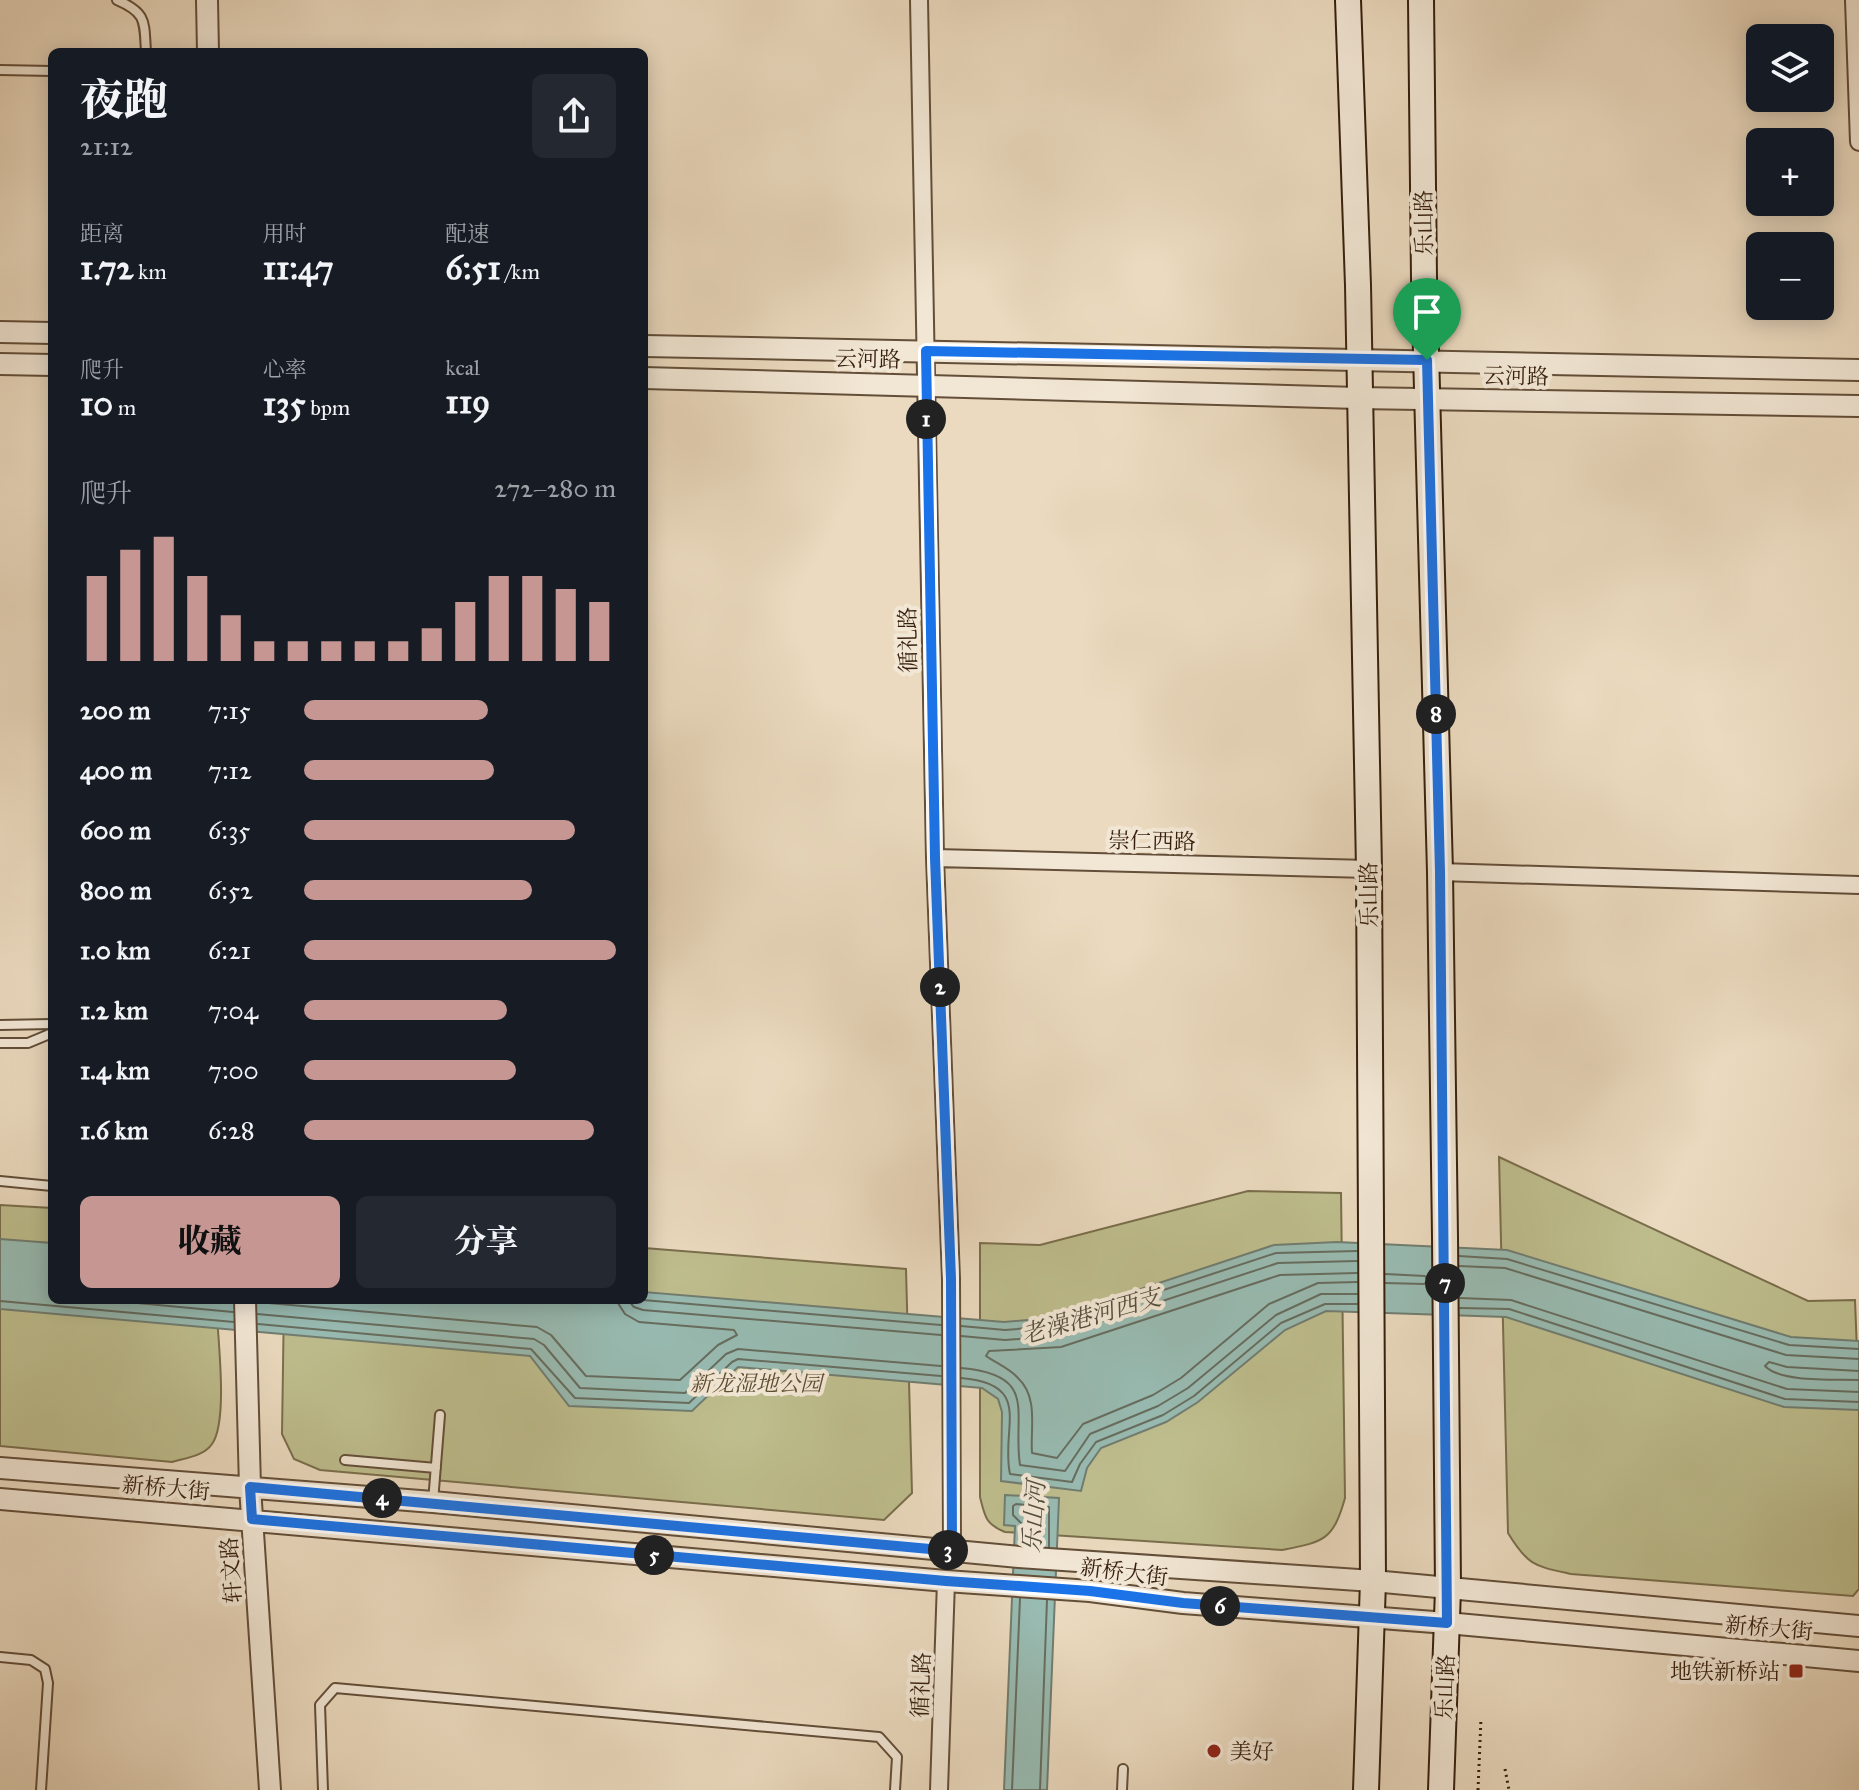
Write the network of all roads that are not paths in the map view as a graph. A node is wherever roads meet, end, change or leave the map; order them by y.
1 (117, 0) edge
2 (207, 0) edge
3 (919, 0) edge
4 (1348, 0) edge
5 (1421, 0) edge
6 (1854, 0) edge
7 (146, 48) edge
8 (208, 48) edge
9 (0, 70) edge
10 (48, 71) edge
11 (1859, 125) edge
12 (1859, 142) edge
13 (0, 332) edge
14 (48, 333) edge
15 (648, 346) edge
16 (926, 351) junction
17 (1358, 360) junction
18 (1427, 360) junction
19 (0, 364) edge
20 (48, 365) edge
21 (1859, 370) edge
22 (648, 378) edge
23 (926, 384) junction
24 (1358, 398) junction
25 (1427, 399) junction
26 (1859, 406) edge
27 (935, 858) junction
28 (1369, 869) junction
29 (1440, 872) junction
30 (1859, 885) edge
31 (48, 1024) edge
32 (0, 1025) edge
33 (48, 1035) edge
34 (0, 1043) edge
35 (0, 1181) edge
36 (48, 1186) edge
37 (245, 1304) edge
38 (440, 1415) dead end
39 (345, 1460) dead end
40 (0, 1468) edge
41 (436, 1468) junction
42 (250, 1487) junction
43 (0, 1499) edge
44 (433, 1502) junction
45 (252, 1519) junction
46 (952, 1551) junction
47 (946, 1581) junction
48 (1373, 1581) junction
49 (1448, 1589) junction
50 (1371, 1617) junction
51 (1447, 1623) junction
52 (1859, 1626) edge
53 (0, 1657) edge
54 (1859, 1661) edge
55 (1123, 1769) dead end
56 (41, 1790) edge
57 (270, 1790) edge
58 (323, 1790) edge
59 (895, 1790) edge
60 (939, 1790) edge
61 (1122, 1790) edge
62 (1366, 1790) edge
63 (1441, 1790) edge

1 - 7 lane
2 - 8 street
3 - 16 street, 循礼路
4 - 17 main road, 乐山路
5 - 18 main road, 乐山路
6 - 11 street
9 - 10 lane
11 - 12 street
13 - 14 street
15 - 16 street, 云河路
16 - 17 street, 云河路
16 - 23 street, 循礼路
17 - 18 street, 云河路
17 - 24 main road, 乐山路
18 - 21 street, 云河路
18 - 25 main road, 乐山路
19 - 20 street
22 - 23 street, 云河路
23 - 24 street, 云河路
23 - 27 street, 循礼路
24 - 25 street, 云河路
24 - 28 main road, 乐山路
25 - 26 street, 云河路
25 - 29 main road, 乐山路
27 - 28 street, 崇仁西路
27 - 46 street, 循礼路
28 - 48 main road, 乐山路
29 - 30 street
29 - 49 main road, 乐山路
31 - 32 lane
33 - 34 lane
35 - 36 lane
37 - 42 street, 轩文路
38 - 41 lane
39 - 41 lane
40 - 42 street, 新桥大街
41 - 44 lane
42 - 44 street, 新桥大街
42 - 45 street, 轩文路
43 - 45 street, 新桥大街
44 - 46 street, 新桥大街
45 - 47 street, 新桥大街
45 - 57 street, 轩文路
46 - 48 street, 新桥大街
47 - 50 street, 新桥大街
47 - 60 street, 循礼路
48 - 49 street, 新桥大街
48 - 50 main road, 乐山路
49 - 51 main road, 乐山路
49 - 52 street, 新桥大街
50 - 51 street, 新桥大街
50 - 62 main road, 乐山路
51 - 54 street, 新桥大街
51 - 63 main road, 乐山路
53 - 56 lane
55 - 61 lane
58 - 59 lane

